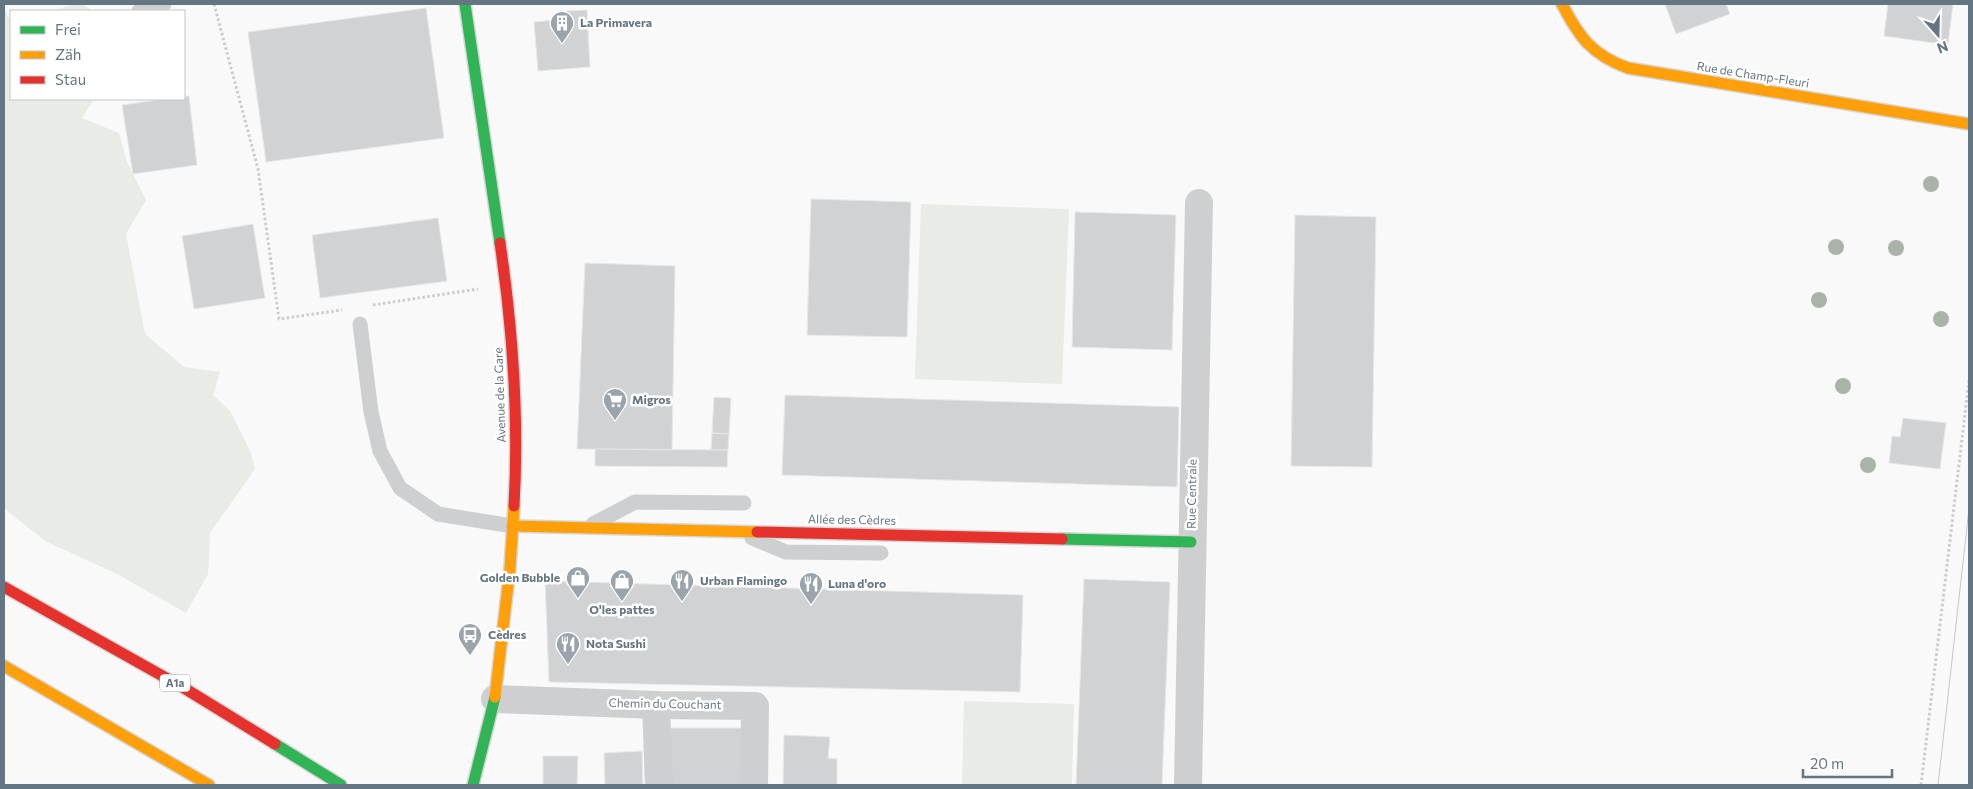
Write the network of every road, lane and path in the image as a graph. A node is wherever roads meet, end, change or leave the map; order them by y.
1 (164, 4) edge
2 (214, 4) edge
3 (465, 4) edge
4 (1562, 4) edge
5 (143, 10) edge
6 (1969, 124) edge
7 (1199, 203) dead end
8 (506, 284) junction
9 (364, 306) dead end
10 (345, 309) dead end
11 (360, 324) dead end
12 (1969, 380) edge
13 (744, 503) dead end
14 (512, 526) junction
15 (586, 528) junction
16 (734, 531) junction
17 (1191, 542) junction
18 (881, 553) dead end
19 (4, 587) edge
20 (4, 666) edge
21 (495, 699) junction
22 (656, 705) junction
23 (209, 785) edge
24 (341, 785) edge
25 (473, 785) edge
26 (659, 785) edge
27 (754, 785) edge
28 (1188, 785) edge
29 (1921, 785) edge

1 - 5 lane
2 - 10 path
3 - 8 main road, Avenue de la Gare
4 - 6 main road, Rue de Champ-Fleuri
7 - 17 street, Rue Centrale
8 - 9 path
8 - 14 main road, Avenue de la Gare
11 - 14 lane
12 - 29 path
13 - 15 lane
14 - 15 main road, Allée des Cèdres
14 - 21 main road, Avenue de la Gare
15 - 16 main road, Allée des Cèdres
16 - 17 main road, Allée des Cèdres
16 - 18 lane
17 - 28 street, Rue Centrale
19 - 24 main road, A1a
20 - 23 main road
21 - 22 street, Chemin du Couchant
21 - 25 main road, Avenue de la Gare
22 - 26 street
22 - 27 street, Chemin du Couchant

